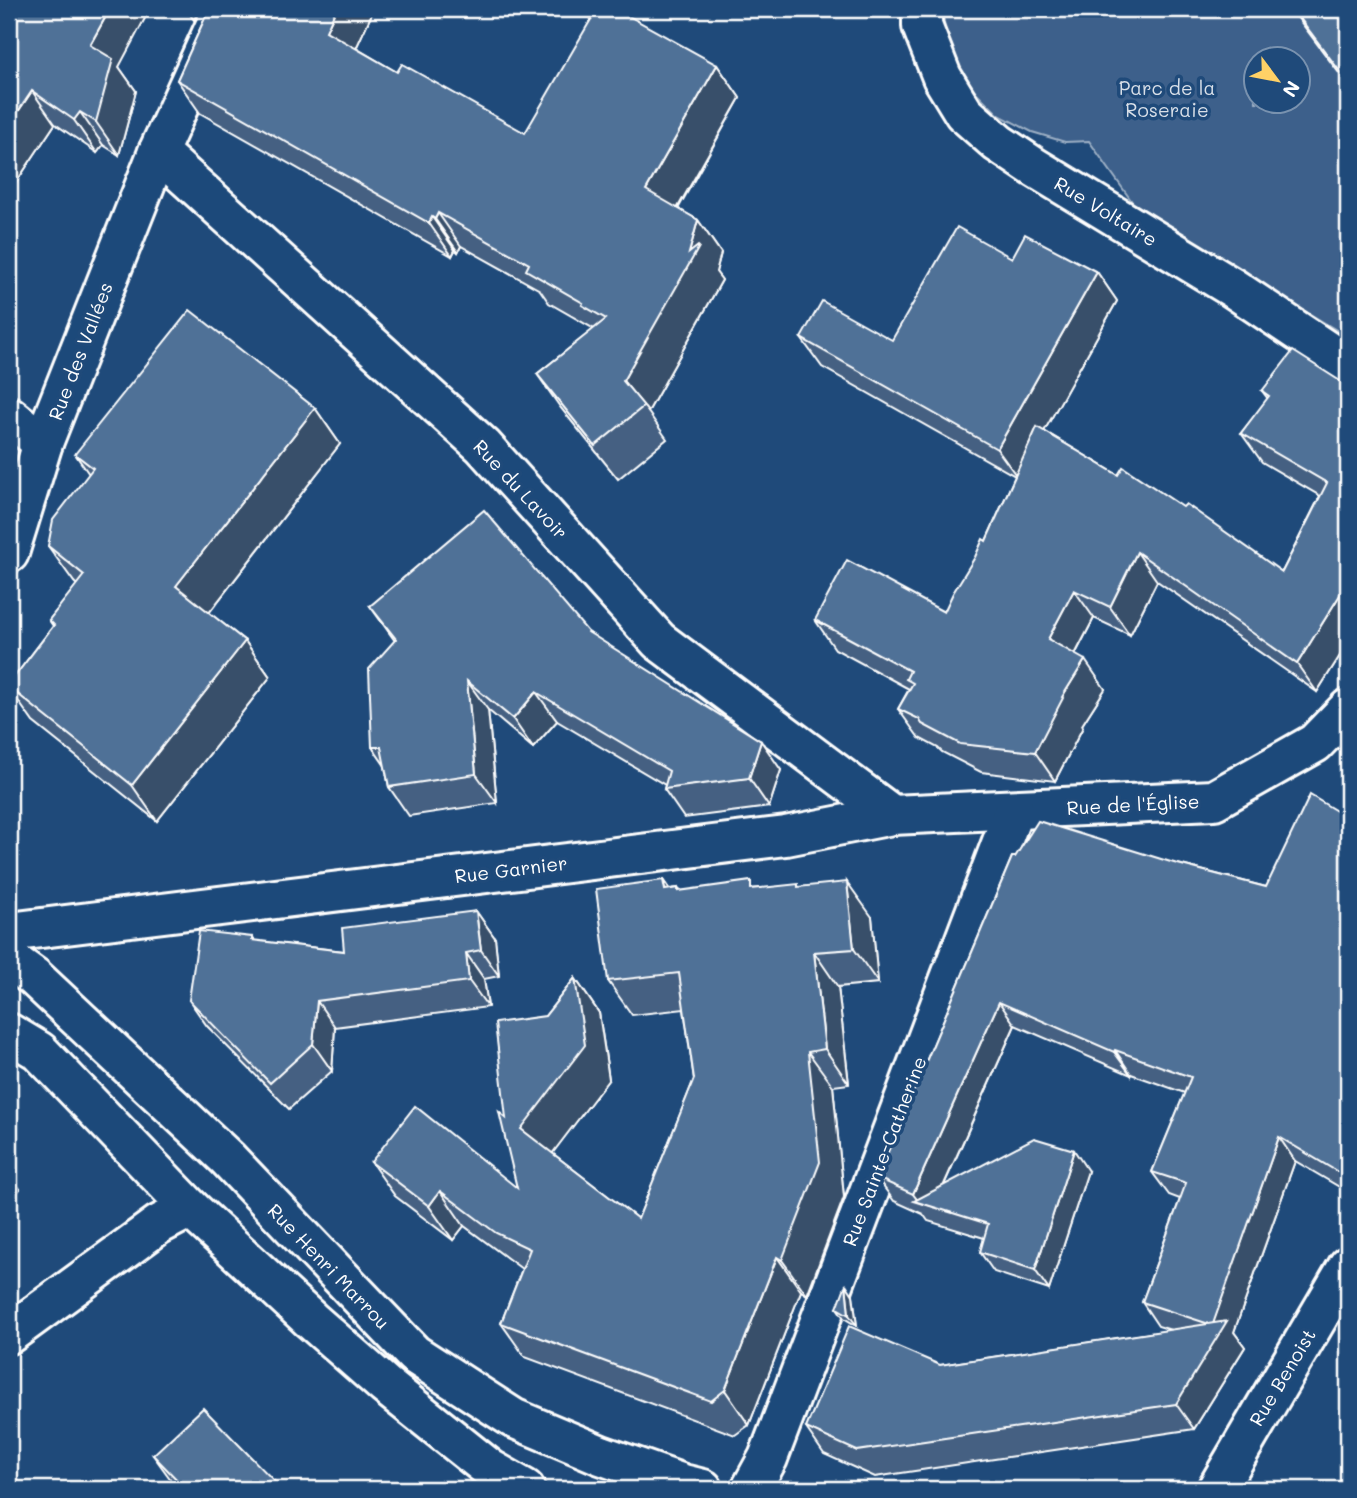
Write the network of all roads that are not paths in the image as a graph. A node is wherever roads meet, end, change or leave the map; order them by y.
1 (223, 9) edge
2 (922, 9) edge
3 (158, 152) junction
4 (1348, 365) edge
5 (9, 416) edge
6 (43, 443) junction
7 (9, 553) edge
8 (1348, 709) edge
9 (1014, 810) junction
10 (892, 815) junction
11 (9, 932) edge
12 (9, 959) edge
13 (9, 1033) edge
14 (190, 1208) junction
15 (1348, 1266) edge
16 (9, 1334) edge
17 (524, 1489) edge
18 (703, 1489) edge
19 (751, 1489) edge
20 (1217, 1489) edge

1 - 3 street, Rue des Vallées
2 - 4 street, Rue Voltaire
3 - 6 street, Rue des Vallées
3 - 10 street, Rue du Lavoir
5 - 6 street
6 - 7 street, Rue des Vallées
8 - 9 street, Rue de l'Église
9 - 10 street, Rue Garnier
9 - 19 street, Rue Sainte-Catherine
10 - 11 street, Rue Garnier
12 - 18 street, Rue Henri Marrou
13 - 14 street
14 - 16 street
14 - 17 street
15 - 20 street, Rue Benoist

